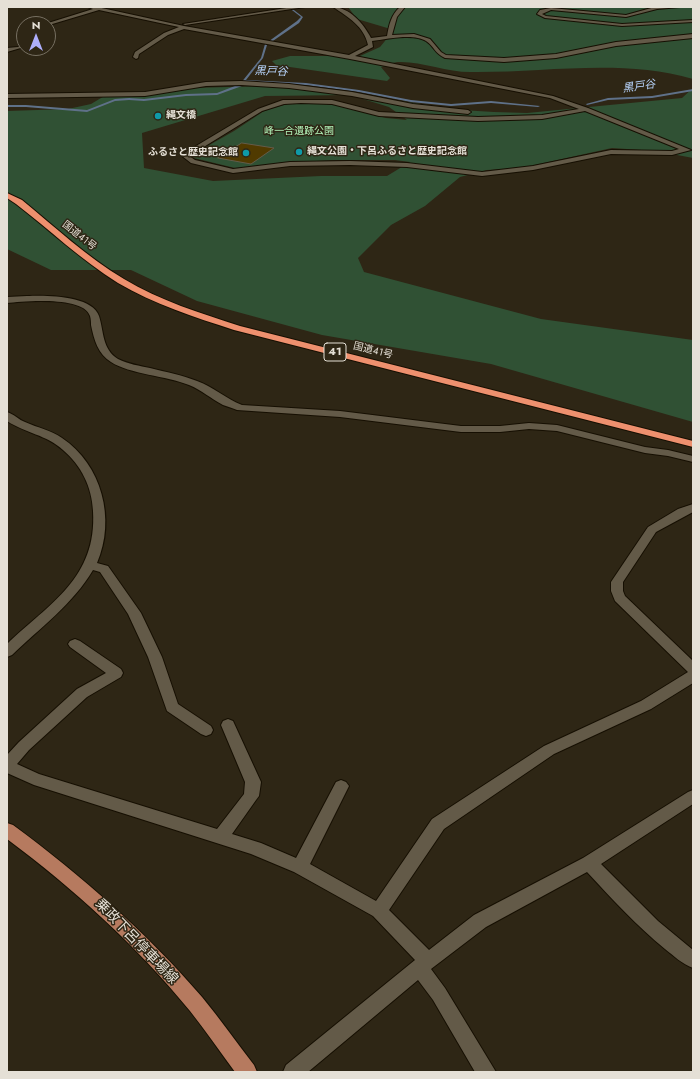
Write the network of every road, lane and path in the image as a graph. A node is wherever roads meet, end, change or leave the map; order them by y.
1 (90, 7) edge
2 (115, 7) edge
3 (303, 7) edge
4 (335, 7) edge
5 (403, 7) edge
6 (678, 7) edge
7 (100, 10) junction
8 (56, 21) edge
9 (693, 21) edge
10 (181, 27) junction
11 (693, 36) edge
12 (389, 38) junction
13 (370, 40) junction
14 (136, 57) dead end
15 (350, 57) junction
16 (525, 91) junction
17 (7, 96) edge
18 (586, 109) junction
19 (689, 150) edge
20 (7, 195) edge
21 (7, 300) edge
22 (7, 415) edge
23 (693, 444) edge
24 (693, 460) edge
25 (693, 508) edge
26 (90, 565) junction
27 (75, 644) dead end
28 (7, 652) edge
29 (693, 669) edge
30 (693, 676) edge
31 (228, 725) dead end
32 (206, 730) dead end
33 (7, 766) edge
34 (341, 786) dead end
35 (693, 796) edge
36 (7, 830) edge
37 (220, 837) junction
38 (589, 863) junction
39 (300, 867) junction
40 (379, 911) junction
41 (693, 960) edge
42 (423, 965) junction
43 (247, 1072) edge
44 (293, 1072) edge
45 (486, 1072) edge

1 - 7 street
2 - 7 street
3 - 10 street
4 - 13 street
5 - 12 street
6 - 9 street
7 - 8 street
7 - 10 street
10 - 14 street
10 - 15 street
11 - 12 street
12 - 13 street
13 - 15 street
15 - 16 street
16 - 17 street
16 - 18 street
18 - 19 street
18 - 19 street
20 - 23 highway, 国道41号 / 41
21 - 24 street
22 - 26 street
25 - 29 street
26 - 28 street
26 - 32 street
27 - 33 street
30 - 40 street
31 - 37 street
33 - 37 street
34 - 39 street
35 - 38 street
36 - 43 main road, 乗政下呂停車場線
37 - 39 street
38 - 41 street
38 - 42 street
39 - 40 street
40 - 42 street
42 - 44 street
42 - 45 street

